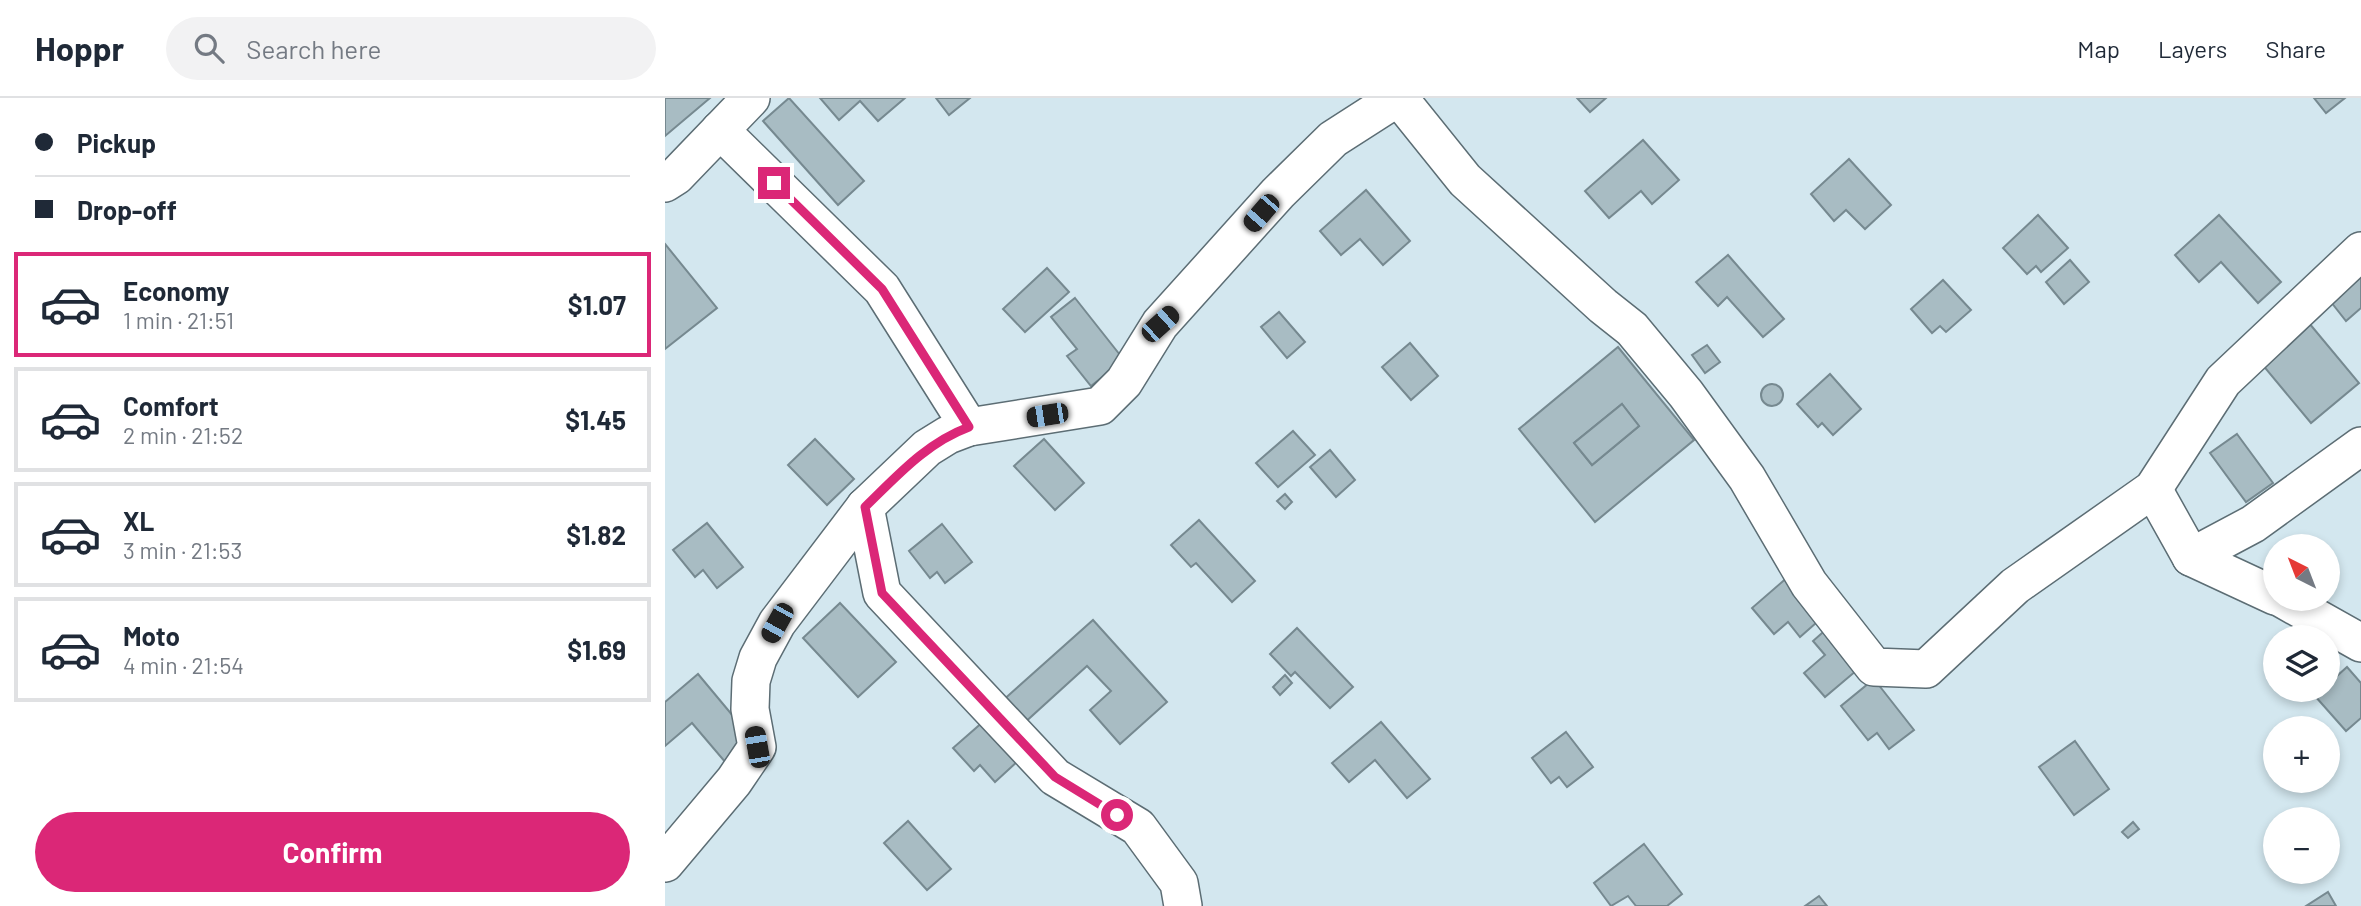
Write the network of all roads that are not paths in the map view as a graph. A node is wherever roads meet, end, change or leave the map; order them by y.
1 (751, 98) edge
2 (1384, 102) edge
3 (720, 130) junction
4 (665, 183) edge
5 (2361, 251) edge
6 (969, 427) junction
7 (2361, 446) edge
8 (2153, 489) junction
9 (865, 507) junction
10 (2191, 557) junction
11 (2263, 590) edge
12 (2304, 611) edge
13 (2361, 643) edge
14 (665, 863) edge
15 (1184, 906) edge

1 - 3 street
2 - 6 street
2 - 8 street
3 - 4 street
3 - 6 street
5 - 8 street
6 - 9 street
7 - 10 street
8 - 10 street
9 - 14 street
9 - 15 street
10 - 11 street
12 - 13 street

